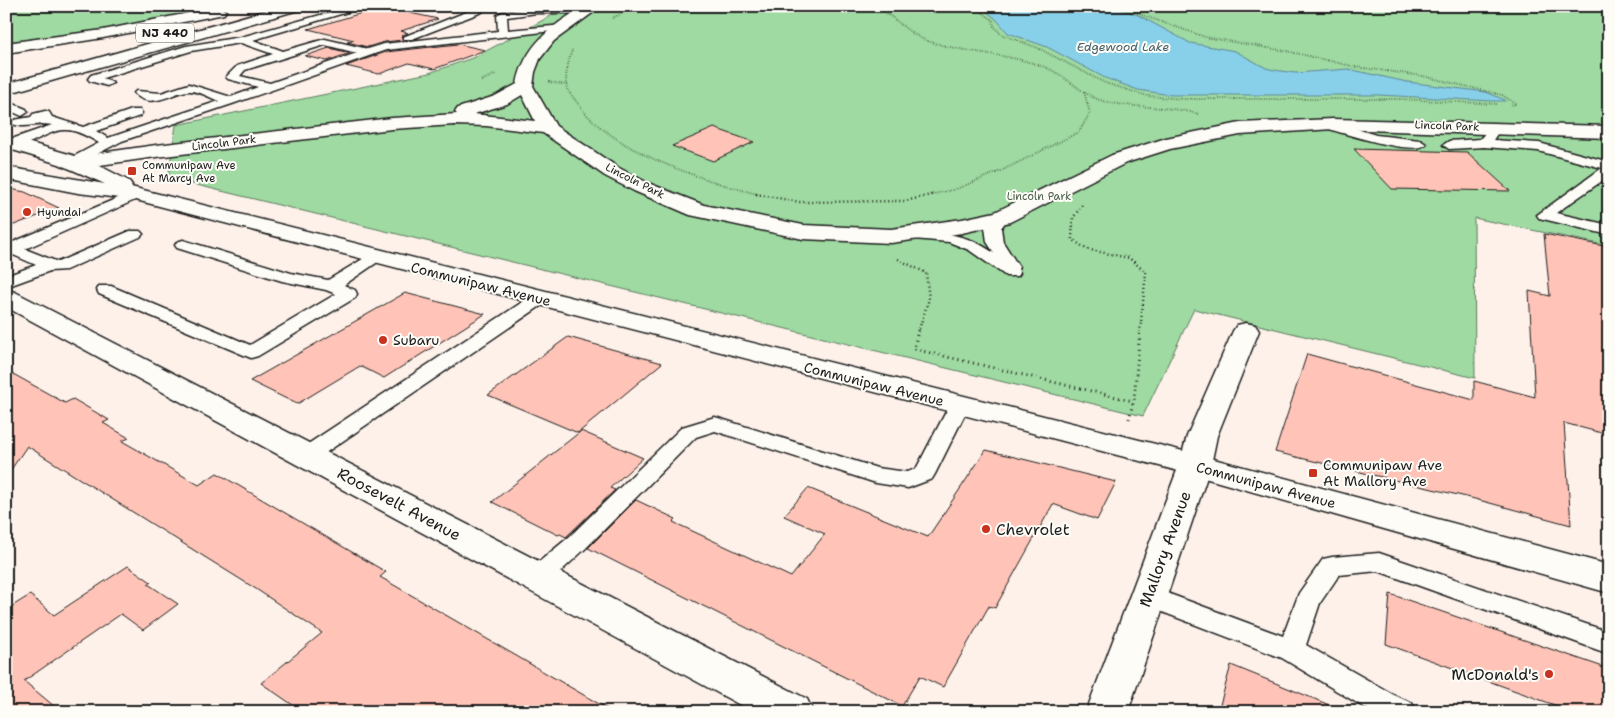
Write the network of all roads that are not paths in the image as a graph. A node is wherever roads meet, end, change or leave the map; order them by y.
1 (268, 6) edge
2 (297, 6) edge
3 (364, 6) edge
4 (592, 8) edge
5 (229, 9) dead end
6 (487, 11) edge
7 (561, 28) junction
8 (279, 30) junction
9 (503, 33) junction
10 (242, 40) junction
11 (325, 42) junction
12 (384, 47) junction
13 (6, 48) edge
14 (367, 52) junction
15 (282, 54) junction
16 (80, 57) junction
17 (62, 58) dead end
18 (35, 60) dead end
19 (6, 61) edge
20 (129, 68) junction
21 (153, 69) dead end
22 (6, 77) edge
23 (106, 79) dead end
24 (526, 86) junction
25 (270, 87) junction
26 (155, 88) dead end
27 (172, 88) junction
28 (6, 89) edge
29 (140, 93) dead end
30 (231, 101) junction
31 (22, 112) edge
32 (136, 113) dead end
33 (436, 119) junction
34 (1327, 124) junction
35 (65, 125) junction
36 (549, 129) junction
37 (83, 131) junction
38 (1609, 132) edge
39 (1489, 135) junction
40 (8, 143) edge
41 (108, 143) junction
42 (1420, 144) dead end
43 (1449, 144) dead end
44 (72, 163) junction
45 (1609, 168) edge
46 (6, 173) edge
47 (137, 194) junction
48 (1002, 216) junction
49 (1609, 230) edge
50 (909, 233) junction
51 (135, 234) dead end
52 (183, 246) dead end
53 (9, 250) edge
54 (378, 257) junction
55 (51, 265) junction
56 (6, 282) edge
57 (331, 286) junction
58 (105, 290) dead end
59 (6, 297) edge
60 (539, 299) junction
61 (1246, 331) dead end
62 (959, 406) junction
63 (307, 455) junction
64 (1195, 465) junction
65 (537, 578) junction
66 (1609, 579) edge
67 (1148, 596) junction
68 (1609, 643) edge
69 (1291, 650) junction
70 (792, 712) edge
71 (1107, 712) edge
72 (1402, 712) edge

1 - 16 main road, NJ 440
2 - 20 main road
3 - 8 lane
4 - 6 lane
4 - 7 main road
5 - 13 main road
6 - 9 lane
6 - 12 lane
7 - 9 lane
7 - 24 main road
8 - 10 lane
8 - 11 lane
9 - 12 lane
10 - 15 lane
10 - 20 lane
11 - 14 lane
11 - 15 lane
12 - 14 lane
14 - 25 lane
15 - 25 lane
16 - 17 main road
16 - 20 main road
16 - 22 main road, NJ 440
18 - 19 main road
20 - 21 lane
20 - 23 lane
20 - 28 main road, NJ 440
24 - 33 main road, Lincoln Park
24 - 36 main road, Lincoln Park
25 - 30 lane
26 - 27 lane
27 - 29 lane
27 - 30 lane
30 - 41 lane
31 - 35 lane
32 - 37 lane
33 - 36 main road, Lincoln Park
33 - 44 main road, Lincoln Park
34 - 39 main road, Lincoln Park
34 - 42 lane
34 - 48 main road, Lincoln Park
35 - 37 lane
35 - 40 lane
36 - 50 main road, Lincoln Park
37 - 41 lane
38 - 39 main road, Lincoln Park
39 - 43 lane
39 - 45 lane
40 - 44 main road, Communipaw Avenue
41 - 44 lane
44 - 47 main road, Communipaw Avenue
45 - 49 lane
46 - 47 main road, Communipaw Avenue
47 - 53 lane
47 - 54 main road, Communipaw Avenue
48 - 50 main road, Lincoln Park
48 - 50 lane
51 - 55 lane
52 - 57 lane
53 - 55 lane
54 - 57 lane
54 - 60 main road, Communipaw Avenue
55 - 56 lane
57 - 58 lane
59 - 63 main road, Roosevelt Avenue
60 - 62 main road, Communipaw Avenue
60 - 63 lane
61 - 64 main road, Mallory Avenue
62 - 64 main road, Communipaw Avenue
62 - 65 lane
63 - 65 main road, Roosevelt Avenue
64 - 66 main road, Communipaw Avenue
64 - 67 main road, Mallory Avenue
65 - 70 main road, Roosevelt Avenue
67 - 69 lane
67 - 71 main road, Mallory Avenue
68 - 69 lane
69 - 72 lane

